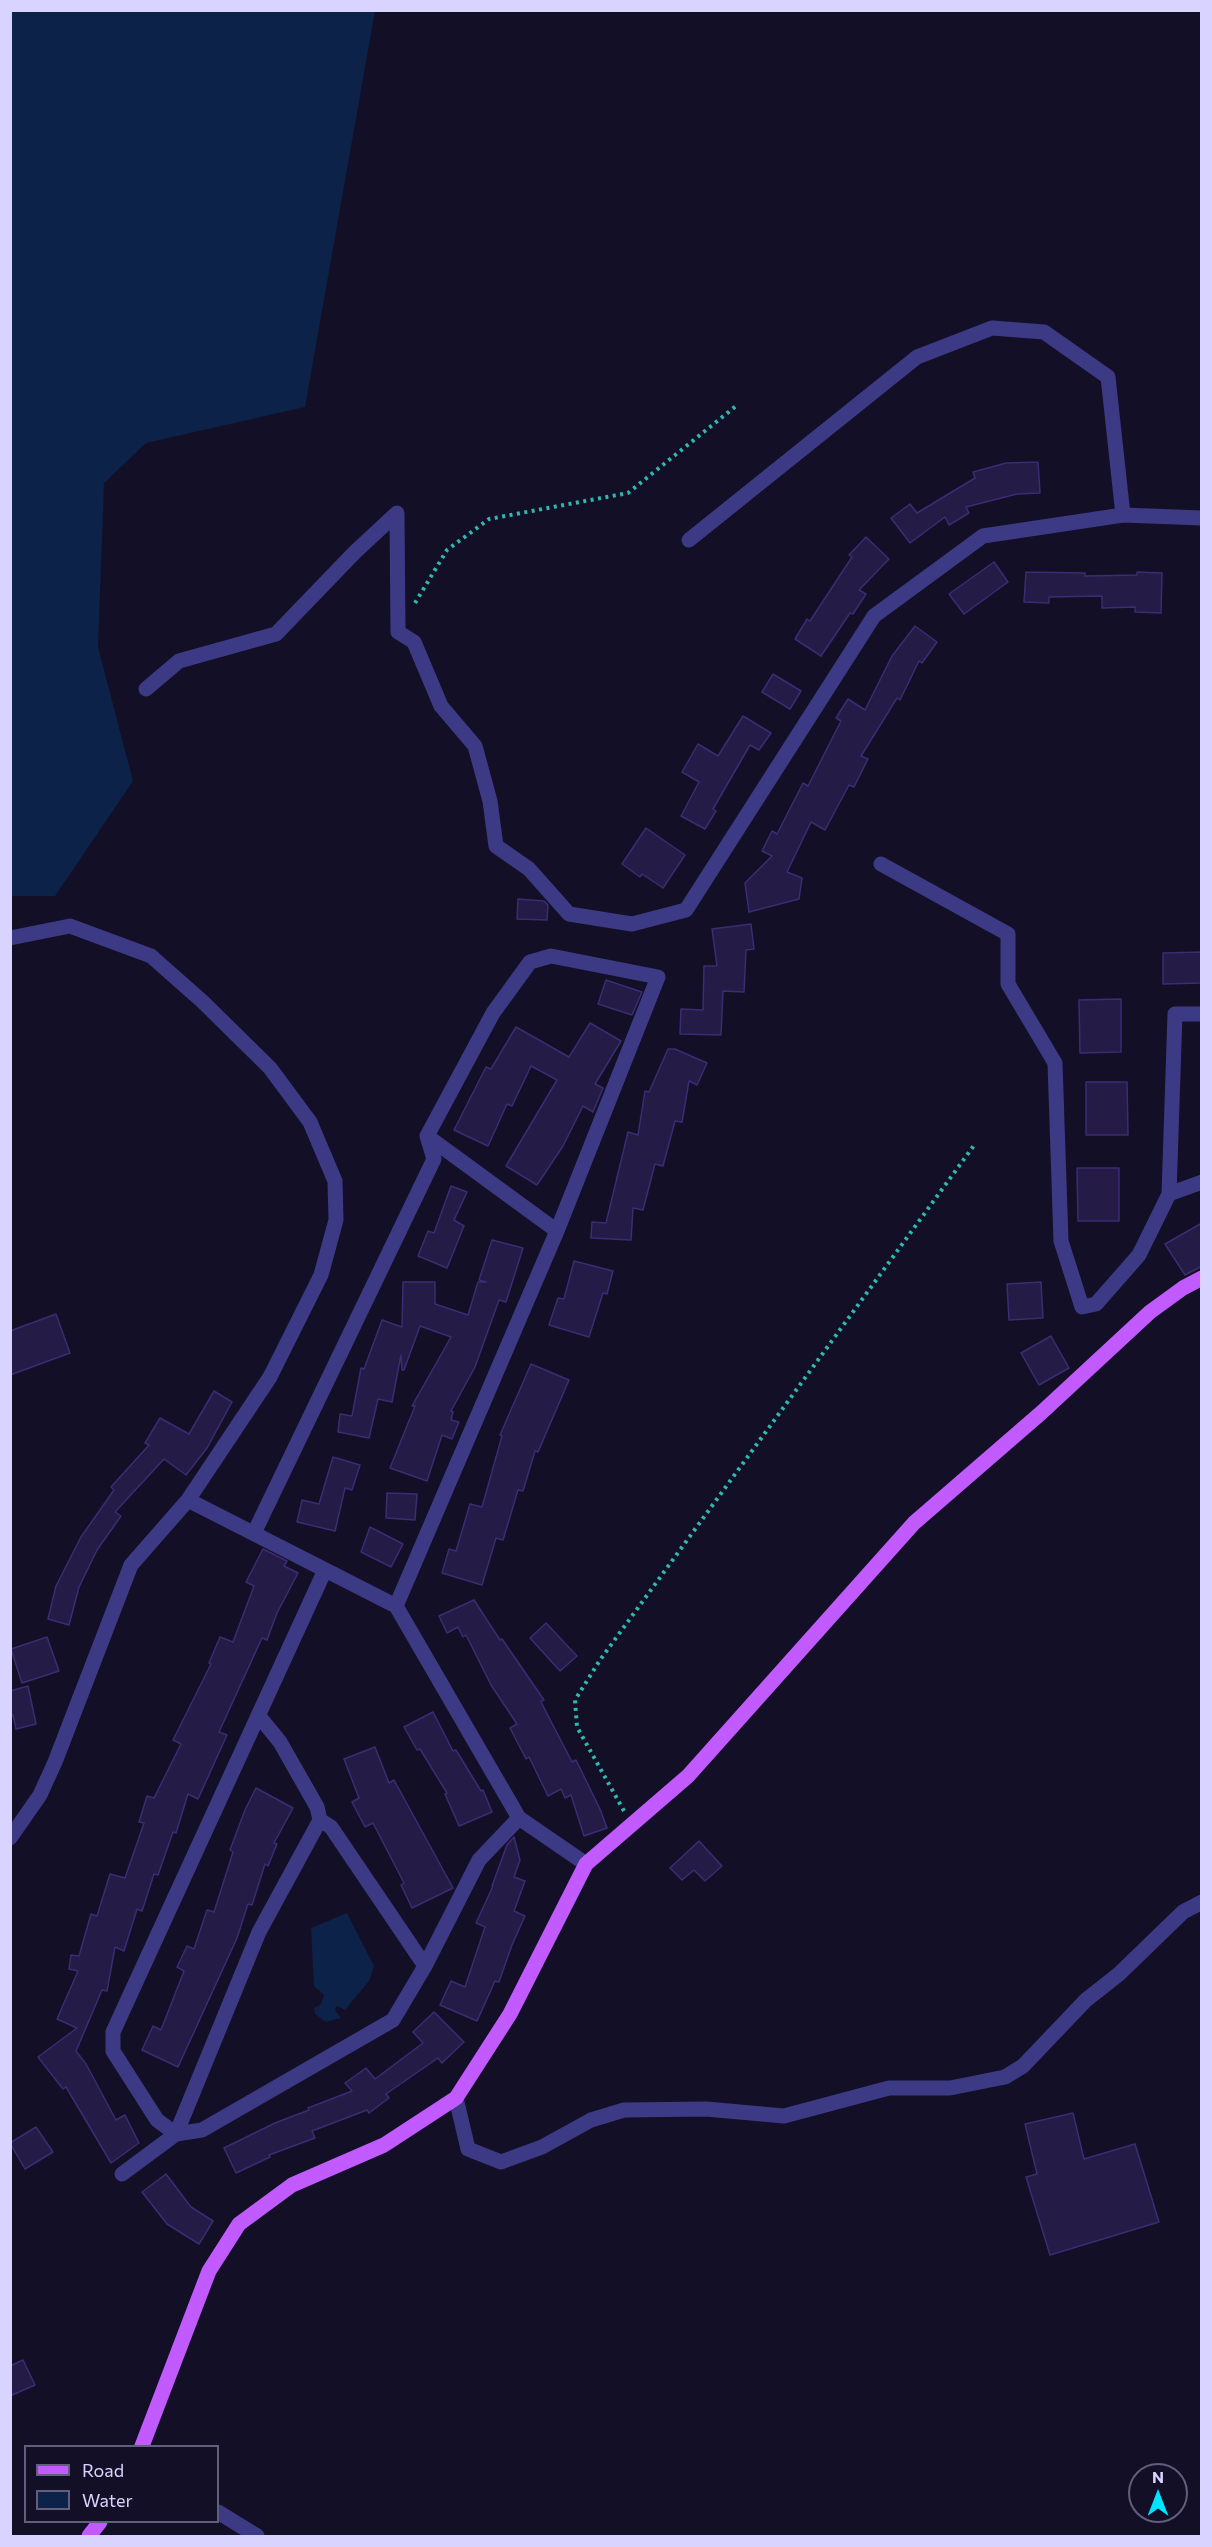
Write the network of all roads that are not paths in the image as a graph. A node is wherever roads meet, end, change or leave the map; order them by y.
1 (1124, 515) junction
2 (1202, 518) edge
3 (689, 540) dead end
4 (146, 689) dead end
5 (881, 864) dead end
6 (10, 938) edge
7 (1202, 1014) edge
8 (427, 1136) junction
9 (1202, 1182) edge
10 (1169, 1194) junction
11 (557, 1231) junction
12 (1202, 1278) edge
13 (188, 1500) junction
14 (254, 1533) junction
15 (326, 1570) junction
16 (396, 1606) junction
17 (258, 1715) junction
18 (519, 1818) junction
19 (320, 1820) junction
20 (10, 1838) edge
21 (586, 1864) junction
22 (1202, 1902) edge
23 (425, 1966) junction
24 (456, 2098) junction
25 (176, 2134) junction
26 (122, 2174) dead end
27 (142, 2445) edge
28 (219, 2513) edge
29 (99, 2523) edge
30 (89, 2536) edge
31 (257, 2536) edge

1 - 2 street
1 - 3 street
1 - 4 street
5 - 10 street
6 - 13 street
7 - 10 street
8 - 11 street
8 - 11 street
8 - 14 street
9 - 10 street
11 - 16 street
12 - 21 main road
13 - 14 street
13 - 20 street
14 - 15 street
15 - 16 street
15 - 17 street
16 - 18 street
17 - 19 street
17 - 25 street
18 - 21 street
18 - 23 street
19 - 23 street
19 - 25 street
21 - 24 main road
22 - 24 street
23 - 25 street
24 - 27 main road
25 - 26 street
28 - 31 street
29 - 30 main road

